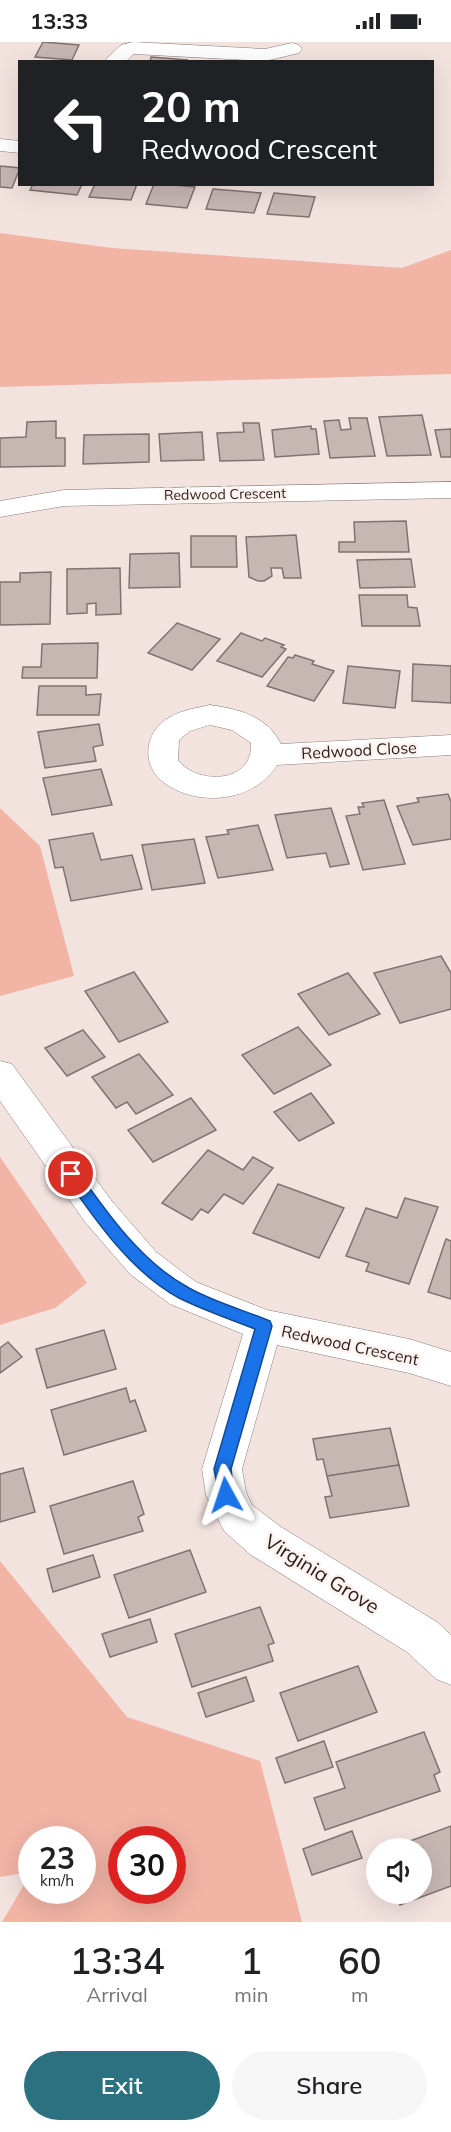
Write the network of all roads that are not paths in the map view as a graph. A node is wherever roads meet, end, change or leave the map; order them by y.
1 (292, 49) dead end
2 (121, 51) edge
3 (268, 58) edge
4 (0, 145) edge
5 (18, 147) edge
6 (451, 490) edge
7 (0, 508) edge
8 (451, 745) edge
9 (266, 755) dead end
10 (0, 1074) edge
11 (264, 1326) junction
12 (451, 1369) edge
13 (451, 1664) edge

1 - 3 street
2 - 3 street
4 - 5 street
6 - 7 street, Redwood Crescent
8 - 9 street, Redwood Close
10 - 11 street, Redwood Crescent
11 - 12 street, Redwood Crescent
11 - 13 street, Virginia Grove

